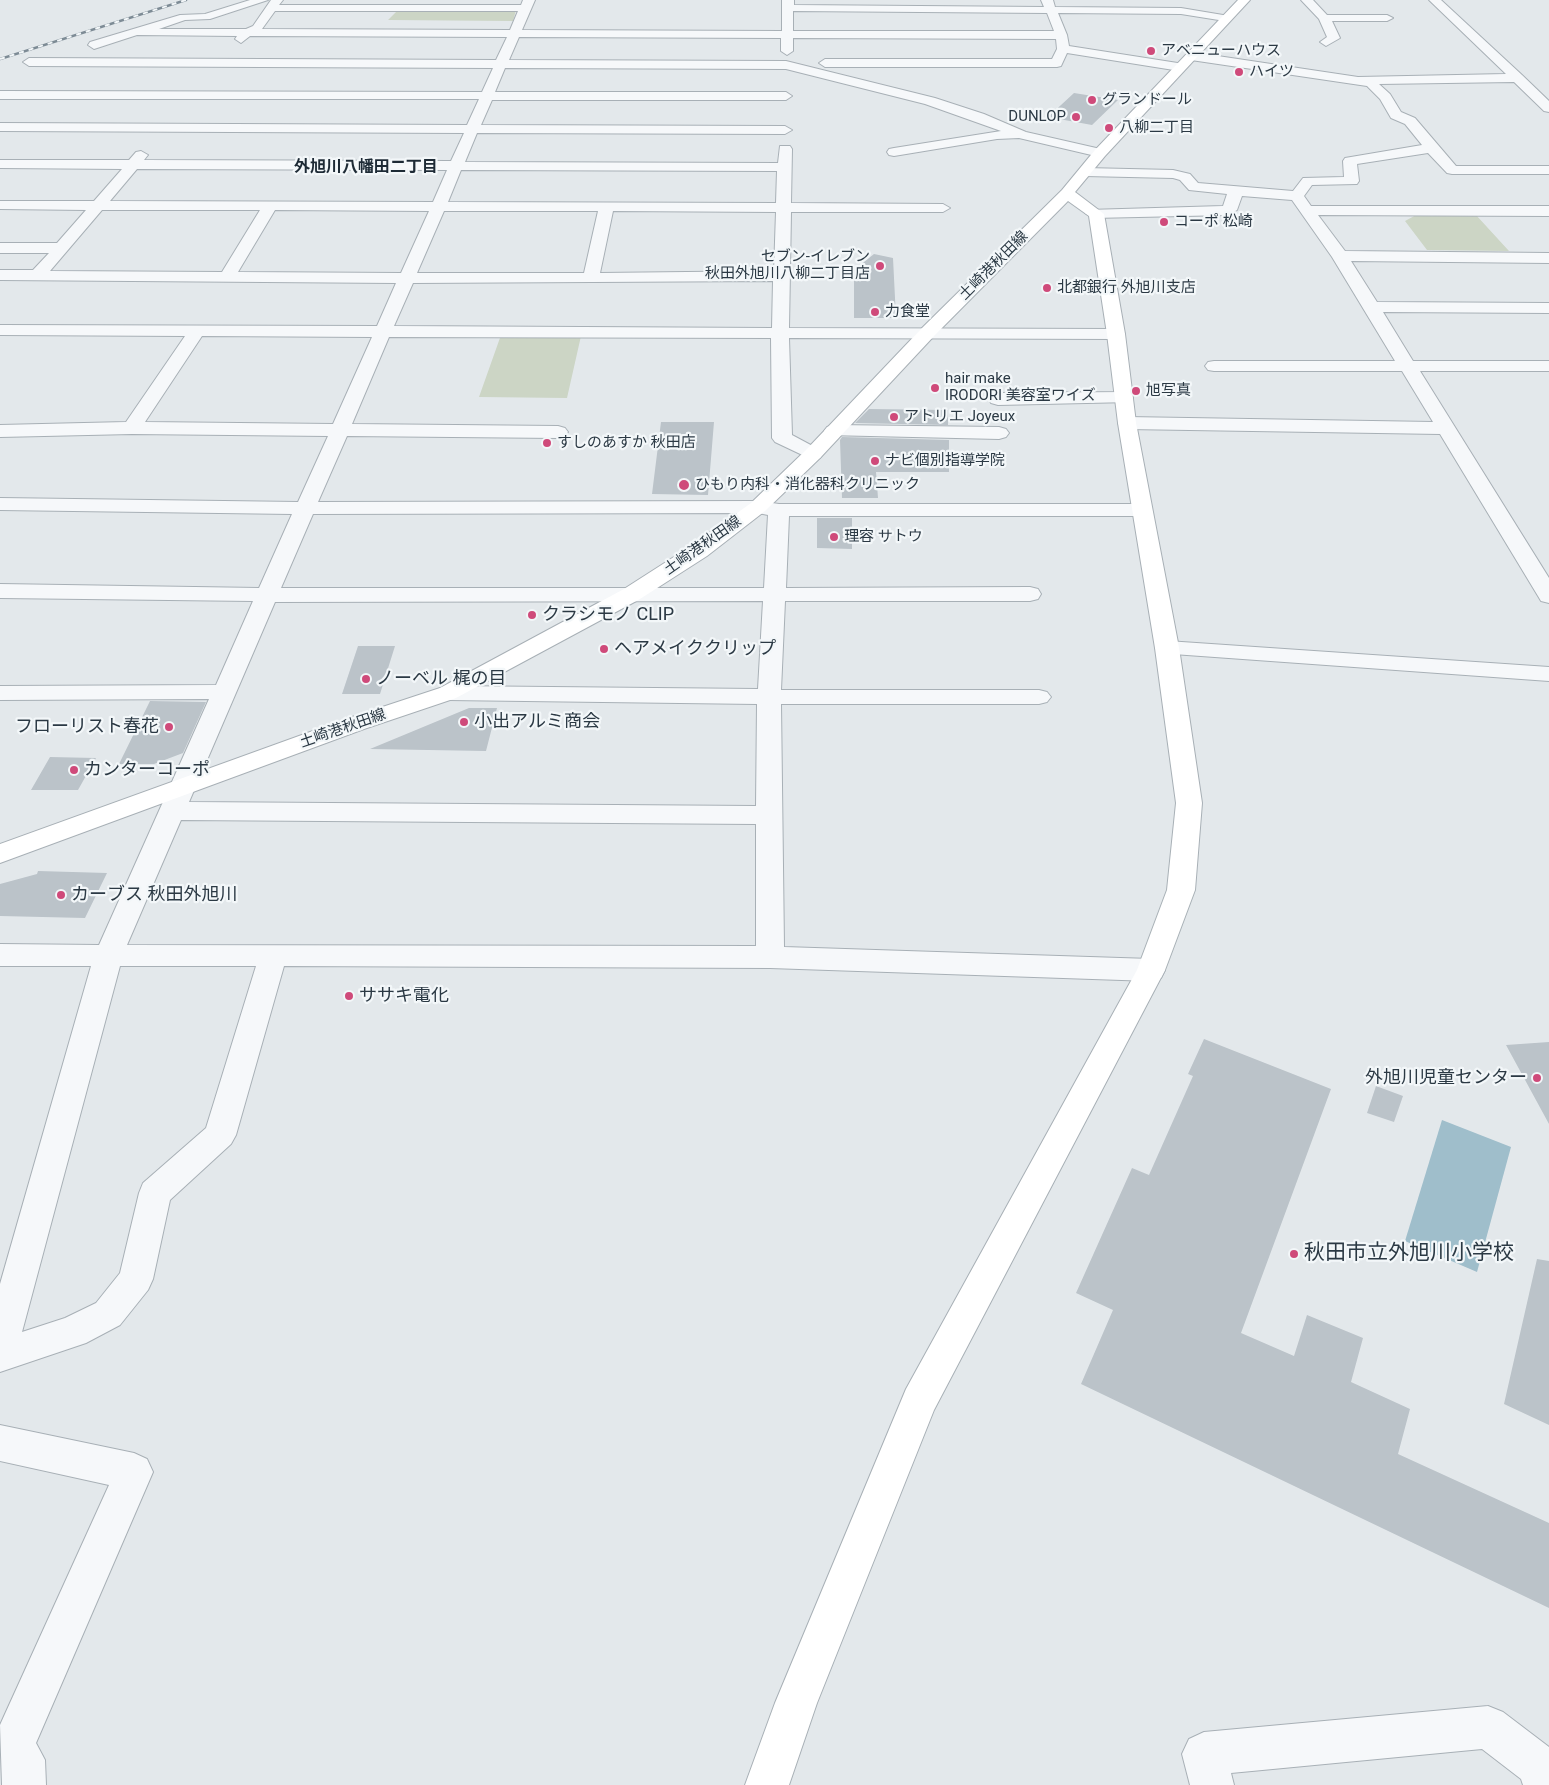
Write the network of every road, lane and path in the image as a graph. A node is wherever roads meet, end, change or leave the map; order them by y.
1 (1244, 0) edge
2 (1307, 0) edge
3 (1435, 0) edge
4 (270, 3) edge
5 (528, 4) edge
6 (788, 4) edge
7 (1048, 5) edge
8 (1225, 18) junction
9 (1324, 18) junction
10 (1387, 18) dead end
11 (138, 32) junction
12 (246, 33) junction
13 (515, 34) junction
14 (787, 34) junction
15 (1061, 35) junction
16 (1326, 42) dead end
17 (94, 45) dead end
18 (1063, 49) junction
19 (1191, 56) junction
20 (29, 62) dead end
21 (221, 62) junction
22 (502, 63) junction
23 (786, 64) junction
24 (1180, 67) junction
25 (813, 70) junction
26 (1518, 78) junction
27 (1362, 80) junction
28 (0, 95) edge
29 (193, 95) junction
30 (487, 96) junction
31 (786, 96) junction
32 (1385, 97) junction
33 (1404, 97) dead end
34 (1519, 97) dead end
35 (1538, 97) junction
36 (1549, 108) edge
37 (0, 127) edge
38 (165, 128) junction
39 (472, 129) junction
40 (785, 130) junction
41 (1022, 134) junction
42 (1432, 148) junction
43 (894, 152) dead end
44 (1100, 153) junction
45 (0, 164) edge
46 (133, 165) junction
47 (456, 167) junction
48 (784, 167) junction
49 (1452, 170) junction
50 (1549, 170) edge
51 (1076, 182) junction
52 (1463, 184) dead end
53 (1236, 192) junction
54 (1297, 196) junction
55 (1474, 197) dead end
56 (0, 205) edge
57 (98, 206) junction
58 (269, 207) junction
59 (606, 207) junction
60 (784, 207) junction
61 (438, 208) junction
62 (943, 208) dead end
63 (1309, 210) junction
64 (1485, 211) junction
65 (1549, 212) edge
66 (1093, 213) junction
67 (0, 248) edge
68 (61, 248) junction
69 (1340, 256) junction
70 (1549, 258) edge
71 (0, 275) edge
72 (38, 275) junction
73 (228, 276) junction
74 (782, 276) junction
75 (407, 278) junction
76 (591, 278) junction
77 (1370, 307) junction
78 (1549, 308) edge
79 (0, 330) edge
80 (197, 331) junction
81 (383, 332) junction
82 (780, 332) junction
83 (928, 332) junction
84 (1116, 334) junction
85 (1214, 366) dead end
86 (1406, 366) junction
87 (1549, 366) edge
88 (998, 399) dead end
89 (1125, 410) junction
90 (132, 428) junction
91 (1445, 428) junction
92 (0, 431) edge
93 (339, 431) junction
94 (834, 431) junction
95 (558, 432) dead end
96 (999, 433) dead end
97 (813, 454) junction
98 (0, 504) edge
99 (305, 508) junction
100 (768, 509) junction
101 (1142, 510) junction
102 (0, 592) edge
103 (775, 593) junction
104 (632, 594) junction
105 (1030, 594) dead end
106 (266, 596) junction
107 (1549, 596) edge
108 (1167, 648) junction
109 (1549, 674) edge
110 (224, 692) junction
111 (0, 693) edge
112 (448, 693) junction
113 (769, 697) junction
114 (1039, 697) dead end
115 (182, 787) junction
116 (171, 812) junction
117 (770, 815) junction
118 (0, 854) edge
119 (0, 955) edge
120 (108, 956) junction
121 (273, 956) junction
122 (770, 957) junction
123 (1151, 970) junction
124 (0, 1347) edge
125 (0, 1355) edge
126 (0, 1443) edge
127 (11, 1761) edge
128 (767, 1785) edge
129 (1212, 1785) edge
130 (1546, 1785) edge

1 - 8 main road, 土崎港秋田線
2 - 9 street
3 - 26 street
4 - 5 street
4 - 11 street
4 - 12 street
5 - 13 street
6 - 7 street
6 - 14 street
7 - 8 street
7 - 15 street
8 - 19 main road, 土崎港秋田線
9 - 10 street
9 - 16 street
11 - 12 street
11 - 17 street
12 - 13 street
12 - 21 street
13 - 14 street
13 - 22 street
14 - 15 street
14 - 23 street
15 - 18 street
18 - 24 street
18 - 25 street
19 - 24 main road, 土崎港秋田線
19 - 27 street
20 - 21 street
21 - 22 street
21 - 29 street
22 - 23 street
22 - 30 street
23 - 25 street
23 - 31 street
24 - 44 main road, 土崎港秋田線
25 - 41 street
26 - 27 street
26 - 35 street
27 - 32 street
28 - 29 street
29 - 30 street
29 - 38 street
30 - 31 street
30 - 39 street
31 - 40 street
32 - 33 street
32 - 42 street
34 - 35 street
35 - 36 street
37 - 38 street
38 - 39 street
38 - 46 street
39 - 40 street
39 - 47 street
40 - 48 street
41 - 43 street
41 - 44 street
42 - 49 street
42 - 54 street
44 - 51 main road, 土崎港秋田線
45 - 46 street
46 - 47 street
46 - 57 street
47 - 48 street
47 - 61 street
48 - 60 street
49 - 50 street
49 - 52 street
51 - 53 street
51 - 66 main road
51 - 83 main road, 土崎港秋田線
53 - 54 street
53 - 66 street
54 - 63 street
55 - 64 street
56 - 57 street
57 - 58 street
57 - 68 street
58 - 61 street
58 - 73 street
59 - 60 street
59 - 61 street
59 - 76 street
60 - 62 street
60 - 74 street
61 - 75 street
63 - 64 street
63 - 69 street
64 - 65 street
66 - 84 main road
67 - 68 street
68 - 72 street
69 - 70 street
69 - 77 street
71 - 72 street
72 - 73 street
73 - 75 street
74 - 76 street
74 - 82 street
75 - 76 street
75 - 81 street
77 - 78 street
77 - 86 street
79 - 80 street
80 - 81 street
80 - 90 street
81 - 82 street
81 - 93 street
82 - 83 street
82 - 97 street
83 - 84 street
83 - 94 main road, 土崎港秋田線
84 - 89 main road
85 - 86 street
86 - 87 street
86 - 91 street
88 - 89 street
89 - 91 street
89 - 101 main road
90 - 92 street
90 - 93 street
91 - 107 street
93 - 95 street
93 - 99 street
94 - 96 street
94 - 97 main road, 土崎港秋田線
97 - 100 main road, 土崎港秋田線
98 - 99 street
99 - 100 street
99 - 106 street
100 - 101 street
100 - 103 street
100 - 104 main road, 土崎港秋田線
101 - 108 main road
102 - 106 street
103 - 104 street
103 - 105 street
103 - 113 street
104 - 106 street
104 - 112 main road, 土崎港秋田線
106 - 110 street
108 - 109 street
108 - 123 main road
110 - 111 street
110 - 115 street
112 - 113 street
112 - 115 main road, 土崎港秋田線
113 - 114 street
113 - 117 street
115 - 116 street
115 - 118 main road, 土崎港秋田線
116 - 117 street
116 - 120 street
117 - 122 street
119 - 120 street
120 - 121 street
120 - 124 street
121 - 122 street
121 - 125 street
122 - 123 street
123 - 128 main road
126 - 127 street
129 - 130 street

